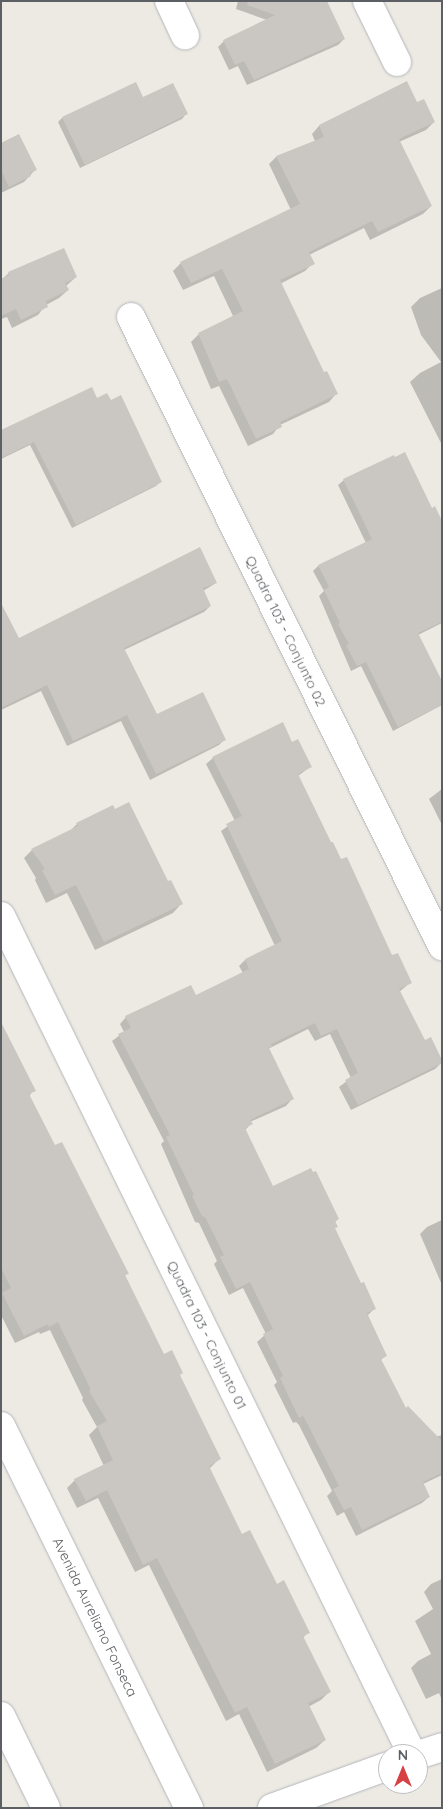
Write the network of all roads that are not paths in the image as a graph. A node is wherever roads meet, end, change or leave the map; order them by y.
1 (168, 1) edge
2 (367, 1) edge
3 (185, 35) dead end
4 (397, 62) dead end
5 (131, 317) dead end
6 (1, 916) edge
7 (442, 946) edge
8 (1, 1426) edge
9 (1, 1716) edge
10 (407, 1744) edge
11 (442, 1747) edge
12 (428, 1752) edge
13 (378, 1770) edge
14 (46, 1808) edge
15 (189, 1808) edge
16 (272, 1808) edge

1 - 3 street
2 - 4 street
5 - 7 street, Quadra 103 - Conjunto 02
6 - 10 street, Quadra 103 - Conjunto 01
8 - 15 street, Avenida Aureliano Fonseca
9 - 14 street
11 - 12 street
13 - 16 street

